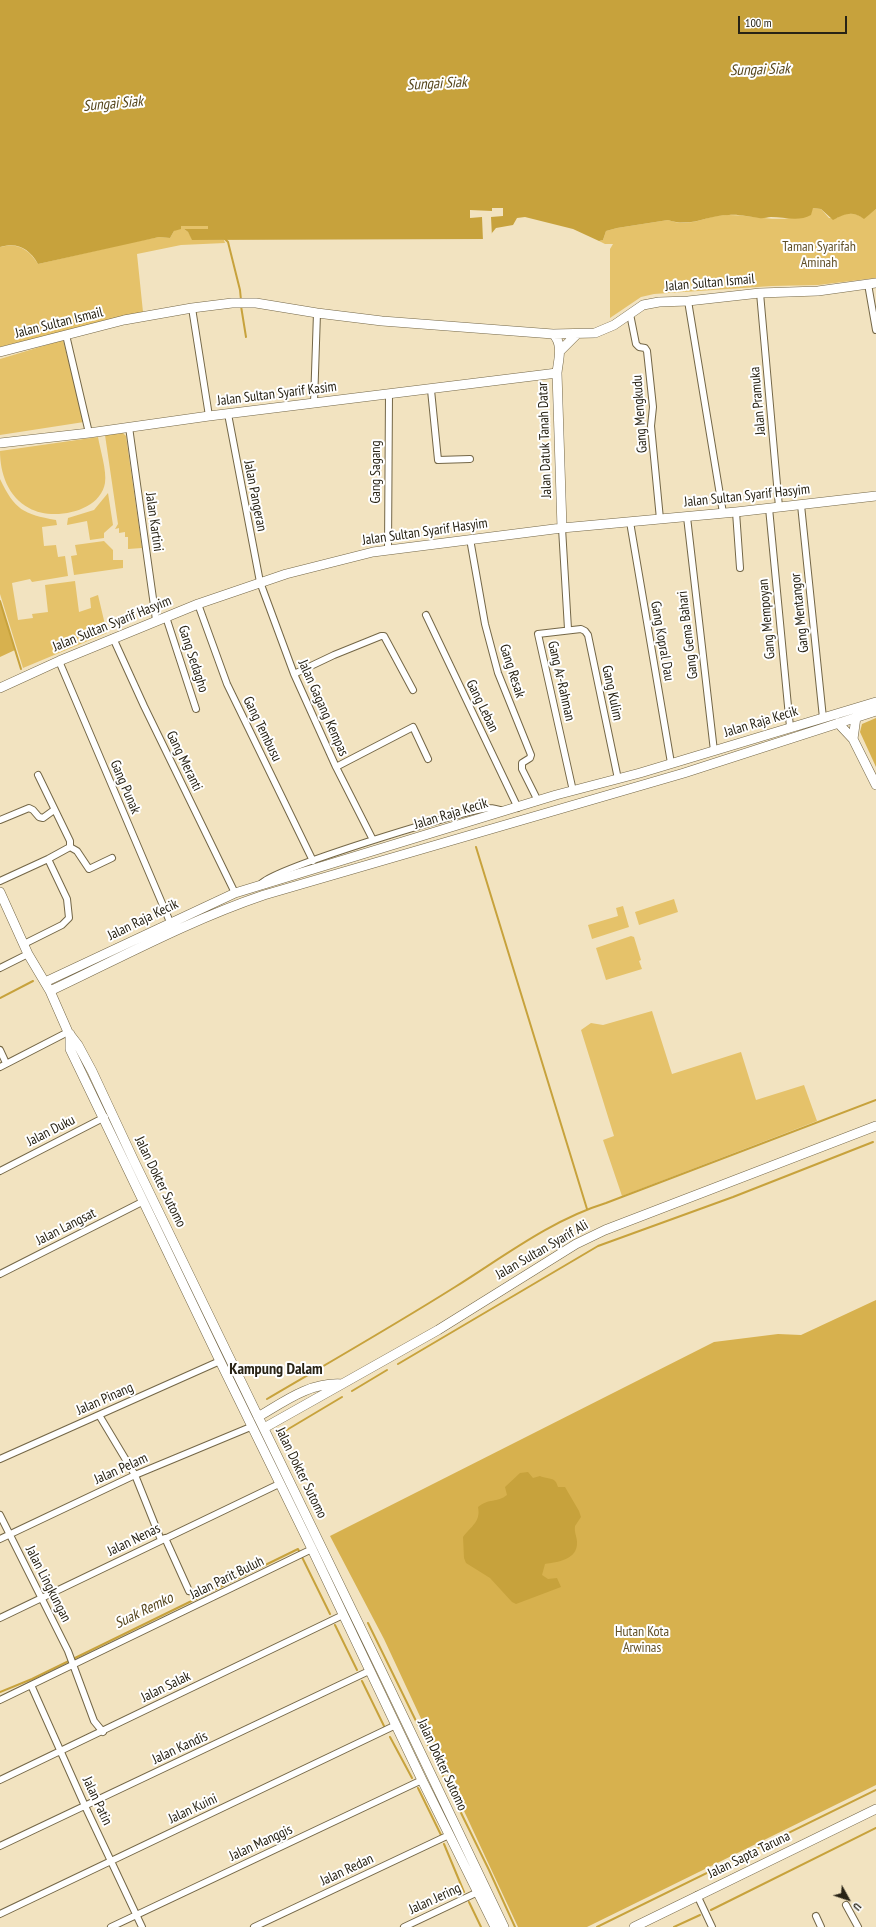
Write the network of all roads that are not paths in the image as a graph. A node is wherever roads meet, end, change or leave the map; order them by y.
1 (872, 283) edge
2 (760, 293) junction
3 (688, 300) junction
4 (192, 308) junction
5 (317, 313) junction
6 (630, 314) junction
7 (876, 330) edge
8 (553, 334) junction
9 (577, 334) junction
10 (66, 335) junction
11 (560, 350) junction
12 (0, 352) edge
13 (557, 374) junction
14 (431, 390) junction
15 (389, 394) junction
16 (314, 403) junction
17 (228, 414) junction
18 (209, 416) junction
19 (128, 427) junction
20 (89, 433) junction
21 (0, 443) edge
22 (470, 459) dead end
23 (876, 496) edge
24 (801, 505) junction
25 (779, 507) junction
26 (768, 508) junction
27 (736, 512) junction
28 (723, 513) junction
29 (687, 517) junction
30 (660, 520) junction
31 (630, 522) junction
32 (562, 528) junction
33 (470, 539) junction
34 (388, 550) junction
35 (740, 568) dead end
36 (260, 582) junction
37 (198, 604) junction
38 (426, 615) dead end
39 (166, 617) junction
40 (156, 620) junction
41 (568, 629) junction
42 (113, 638) junction
43 (59, 661) junction
44 (294, 674) junction
45 (0, 688) edge
46 (413, 690) dead end
47 (876, 702) edge
48 (196, 709) dead end
49 (876, 711) edge
50 (856, 717) junction
51 (823, 718) junction
52 (838, 723) junction
53 (790, 727) junction
54 (852, 740) junction
55 (714, 751) junction
56 (428, 759) dead end
57 (671, 763) junction
58 (336, 767) junction
59 (38, 775) dead end
60 (618, 779) junction
61 (876, 786) edge
62 (573, 791) junction
63 (538, 801) junction
64 (518, 808) junction
65 (54, 810) junction
66 (505, 812) junction
67 (0, 820) edge
68 (373, 840) junction
69 (70, 847) junction
70 (112, 858) dead end
71 (48, 859) junction
72 (313, 861) junction
73 (0, 881) edge
74 (261, 885) junction
75 (0, 892) edge
76 (234, 893) junction
77 (264, 895) junction
78 (170, 922) junction
79 (24, 944) junction
80 (129, 948) junction
81 (28, 954) junction
82 (0, 968) edge
83 (45, 982) junction
84 (50, 991) junction
85 (69, 1033) junction
86 (0, 1050) edge
87 (6, 1063) junction
88 (0, 1066) edge
89 (108, 1116) junction
90 (876, 1126) edge
91 (0, 1171) edge
92 (144, 1201) junction
93 (0, 1274) edge
94 (220, 1361) junction
95 (343, 1384) junction
96 (99, 1415) junction
97 (258, 1417) junction
98 (253, 1426) junction
99 (264, 1428) junction
100 (0, 1459) edge
101 (135, 1475) junction
102 (279, 1484) junction
103 (0, 1515) edge
104 (10, 1534) junction
105 (0, 1538) edge
106 (163, 1539) junction
107 (305, 1553) junction
108 (188, 1590) dead end
109 (41, 1598) junction
110 (343, 1615) junction
111 (0, 1618) edge
112 (364, 1635) junction
113 (354, 1639) junction
114 (74, 1665) junction
115 (370, 1671) junction
116 (31, 1685) junction
117 (0, 1700) edge
118 (396, 1725) junction
119 (103, 1732) junction
120 (60, 1752) junction
121 (0, 1780) edge
122 (422, 1780) junction
123 (85, 1806) junction
124 (876, 1809) edge
125 (449, 1835) junction
126 (0, 1846) edge
127 (112, 1861) junction
128 (478, 1892) junction
129 (697, 1895) junction
130 (846, 1905) dead end
131 (0, 1914) edge
132 (136, 1915) junction
133 (816, 1916) dead end
134 (111, 1927) edge
135 (142, 1927) edge
136 (254, 1927) edge
137 (404, 1927) edge
138 (495, 1927) edge
139 (504, 1927) edge
140 (634, 1927) edge
141 (712, 1927) edge
142 (821, 1927) edge
143 (858, 1927) edge

1 - 2 main road, Jalan Sultan Ismail
1 - 7 street
2 - 3 main road, Jalan Sultan Ismail
2 - 25 street, Jalan Pramuka
3 - 6 main road, Jalan Sultan Ismail
3 - 28 street
4 - 5 main road, Jalan Sultan Ismail
4 - 10 main road, Jalan Sultan Ismail
4 - 18 street
5 - 8 main road, Jalan Sultan Ismail
5 - 16 street
6 - 9 main road, Jalan Sultan Ismail
6 - 30 street, Gang Mengkudu
8 - 9 main road, Jalan Sultan Ismail
8 - 11 main road
9 - 11 main road
10 - 12 main road, Jalan Sultan Ismail
10 - 20 street
11 - 13 main road, Jalan Datuk Tanah Datar
13 - 14 main road, Jalan Sultan Syarif Kasim
13 - 32 main road, Jalan Datuk Tanah Datar
14 - 15 main road, Jalan Sultan Syarif Kasim
14 - 22 street
15 - 16 main road, Jalan Sultan Syarif Kasim
15 - 34 street, Gang Sagang
16 - 17 main road, Jalan Sultan Syarif Kasim
17 - 18 main road, Jalan Sultan Syarif Kasim
17 - 36 street, Jalan Pangeran
18 - 19 main road, Jalan Sultan Syarif Kasim
19 - 20 main road, Jalan Sultan Syarif Kasim
19 - 40 street, Jalan Kartini
20 - 21 main road, Jalan Sultan Syarif Kasim
23 - 24 main road, Jalan Sultan Syarif Hasyim
24 - 25 main road, Jalan Sultan Syarif Hasyim
24 - 51 street, Gang Mentangor
25 - 26 main road, Jalan Sultan Syarif Hasyim
26 - 27 main road, Jalan Sultan Syarif Hasyim
26 - 53 street, Gang Mempoyan
27 - 28 main road, Jalan Sultan Syarif Hasyim
27 - 35 street
28 - 29 main road, Jalan Sultan Syarif Hasyim
29 - 30 main road, Jalan Sultan Syarif Hasyim
29 - 55 street, Gang Gema Bahari
30 - 31 main road, Jalan Sultan Syarif Hasyim
31 - 32 main road, Jalan Sultan Syarif Hasyim
31 - 57 street, Gang Kopral Dau
32 - 33 main road, Jalan Sultan Syarif Hasyim
32 - 41 street, Gang Ar-Rahman
33 - 34 main road, Jalan Sultan Syarif Hasyim
33 - 63 street, Gang Resak
34 - 36 main road, Jalan Sultan Syarif Hasyim
36 - 37 main road, Jalan Sultan Syarif Hasyim
36 - 44 street, Jalan Gagang Kempas
37 - 39 main road, Jalan Sultan Syarif Hasyim
37 - 72 street, Gang Tembusu
38 - 64 street, Gang Leban
39 - 40 main road, Jalan Sultan Syarif Hasyim
39 - 48 street, Gang Sedagho
40 - 42 main road, Jalan Sultan Syarif Hasyim
41 - 60 street, Gang Kulim
41 - 62 street, Gang Ar-Rahman
42 - 43 main road, Jalan Sultan Syarif Hasyim
42 - 76 street, Gang Meranti
43 - 45 main road, Jalan Sultan Syarif Hasyim
43 - 78 street, Gang Punak
44 - 46 street
44 - 58 street, Jalan Gagang Kempas
47 - 51 main road, Jalan Raja Kecik
49 - 50 main road, Jalan Raja Kecik
50 - 52 main road, Jalan Raja Kecik
50 - 54 main road
51 - 53 main road, Jalan Raja Kecik
52 - 54 main road
52 - 77 main road, Jalan Raja Kecik
53 - 55 main road, Jalan Raja Kecik
54 - 61 main road
55 - 57 main road, Jalan Raja Kecik
56 - 58 street
57 - 60 main road, Jalan Raja Kecik
58 - 68 street, Jalan Gagang Kempas
59 - 65 street
60 - 62 main road, Jalan Raja Kecik
62 - 63 main road, Jalan Raja Kecik
63 - 64 main road, Jalan Raja Kecik
64 - 66 main road, Jalan Raja Kecik
65 - 67 street
65 - 69 street
66 - 68 street
66 - 74 main road, Jalan Raja Kecik
68 - 72 street
69 - 70 street
69 - 71 street
71 - 73 street
71 - 79 street
72 - 74 street
74 - 76 main road, Jalan Raja Kecik
74 - 77 street
75 - 79 main road, Jalan Dokter Sutomo
76 - 78 main road, Jalan Raja Kecik
77 - 80 main road, Jalan Raja Kecik
78 - 80 main road, Jalan Raja Kecik
79 - 81 main road, Jalan Dokter Sutomo
80 - 83 main road, Jalan Raja Kecik
80 - 84 main road, Jalan Raja Kecik
81 - 82 street
81 - 83 main road, Jalan Dokter Sutomo
83 - 84 main road, Jalan Dokter Sutomo
84 - 85 main road, Jalan Dokter Sutomo
85 - 87 street
85 - 89 main road, Jalan Dokter Sutomo
86 - 87 street
87 - 88 street
89 - 91 street, Jalan Duku
89 - 92 main road, Jalan Dokter Sutomo
89 - 97 main road, Jalan Dokter Sutomo
90 - 95 main road, Jalan Sultan Syarif Ali
92 - 93 street, Jalan Langsat
92 - 94 main road, Jalan Dokter Sutomo
94 - 96 street, Jalan Pinang
94 - 98 main road, Jalan Dokter Sutomo
95 - 97 main road
95 - 99 main road, Jalan Sultan Syarif Ali
96 - 100 street, Jalan Pinang
96 - 101 street
97 - 98 street
97 - 99 main road, Jalan Dokter Sutomo
98 - 99 street
98 - 101 street, Jalan Pelam
98 - 102 main road, Jalan Dokter Sutomo
99 - 112 main road, Jalan Dokter Sutomo
101 - 104 street, Jalan Pelam
101 - 106 street
102 - 106 street, Jalan Nenas
102 - 107 main road, Jalan Dokter Sutomo
103 - 104 street, Jalan Lingkungan
104 - 105 street, Jalan Pelam
104 - 109 street, Jalan Lingkungan
106 - 108 street
106 - 109 street, Jalan Nenas
107 - 110 main road, Jalan Dokter Sutomo
107 - 114 street, Jalan Parit Buluh
109 - 111 street, Jalan Nenas
109 - 114 street, Jalan Lingkungan
110 - 113 main road, Jalan Dokter Sutomo
110 - 119 street, Jalan Salak
112 - 113 main road
112 - 139 main road, Jalan Dokter Sutomo
113 - 115 main road, Jalan Dokter Sutomo
114 - 116 street, Jalan Parit Buluh
114 - 119 street
115 - 118 main road, Jalan Dokter Sutomo
115 - 123 street, Jalan Kandis
116 - 117 street, Jalan Parit Buluh
116 - 120 street, Jalan Patin
118 - 122 main road, Jalan Dokter Sutomo
118 - 127 street, Jalan Kuini
119 - 120 street, Jalan Salak
120 - 121 street, Jalan Salak
120 - 123 street, Jalan Patin
122 - 125 main road, Jalan Dokter Sutomo
122 - 132 street, Jalan Manggis
123 - 126 street, Jalan Kandis
123 - 127 street, Jalan Patin
124 - 129 main road, Jalan Sapta Taruna
125 - 128 main road, Jalan Dokter Sutomo
125 - 136 street, Jalan Redan
127 - 131 street, Jalan Kuini
127 - 132 street, Jalan Patin
128 - 137 street, Jalan Jering
128 - 138 main road, Jalan Dokter Sutomo
129 - 140 main road, Jalan Sapta Taruna
129 - 141 street
130 - 143 street
132 - 134 street, Jalan Manggis
132 - 135 street, Jalan Patin
133 - 142 street

